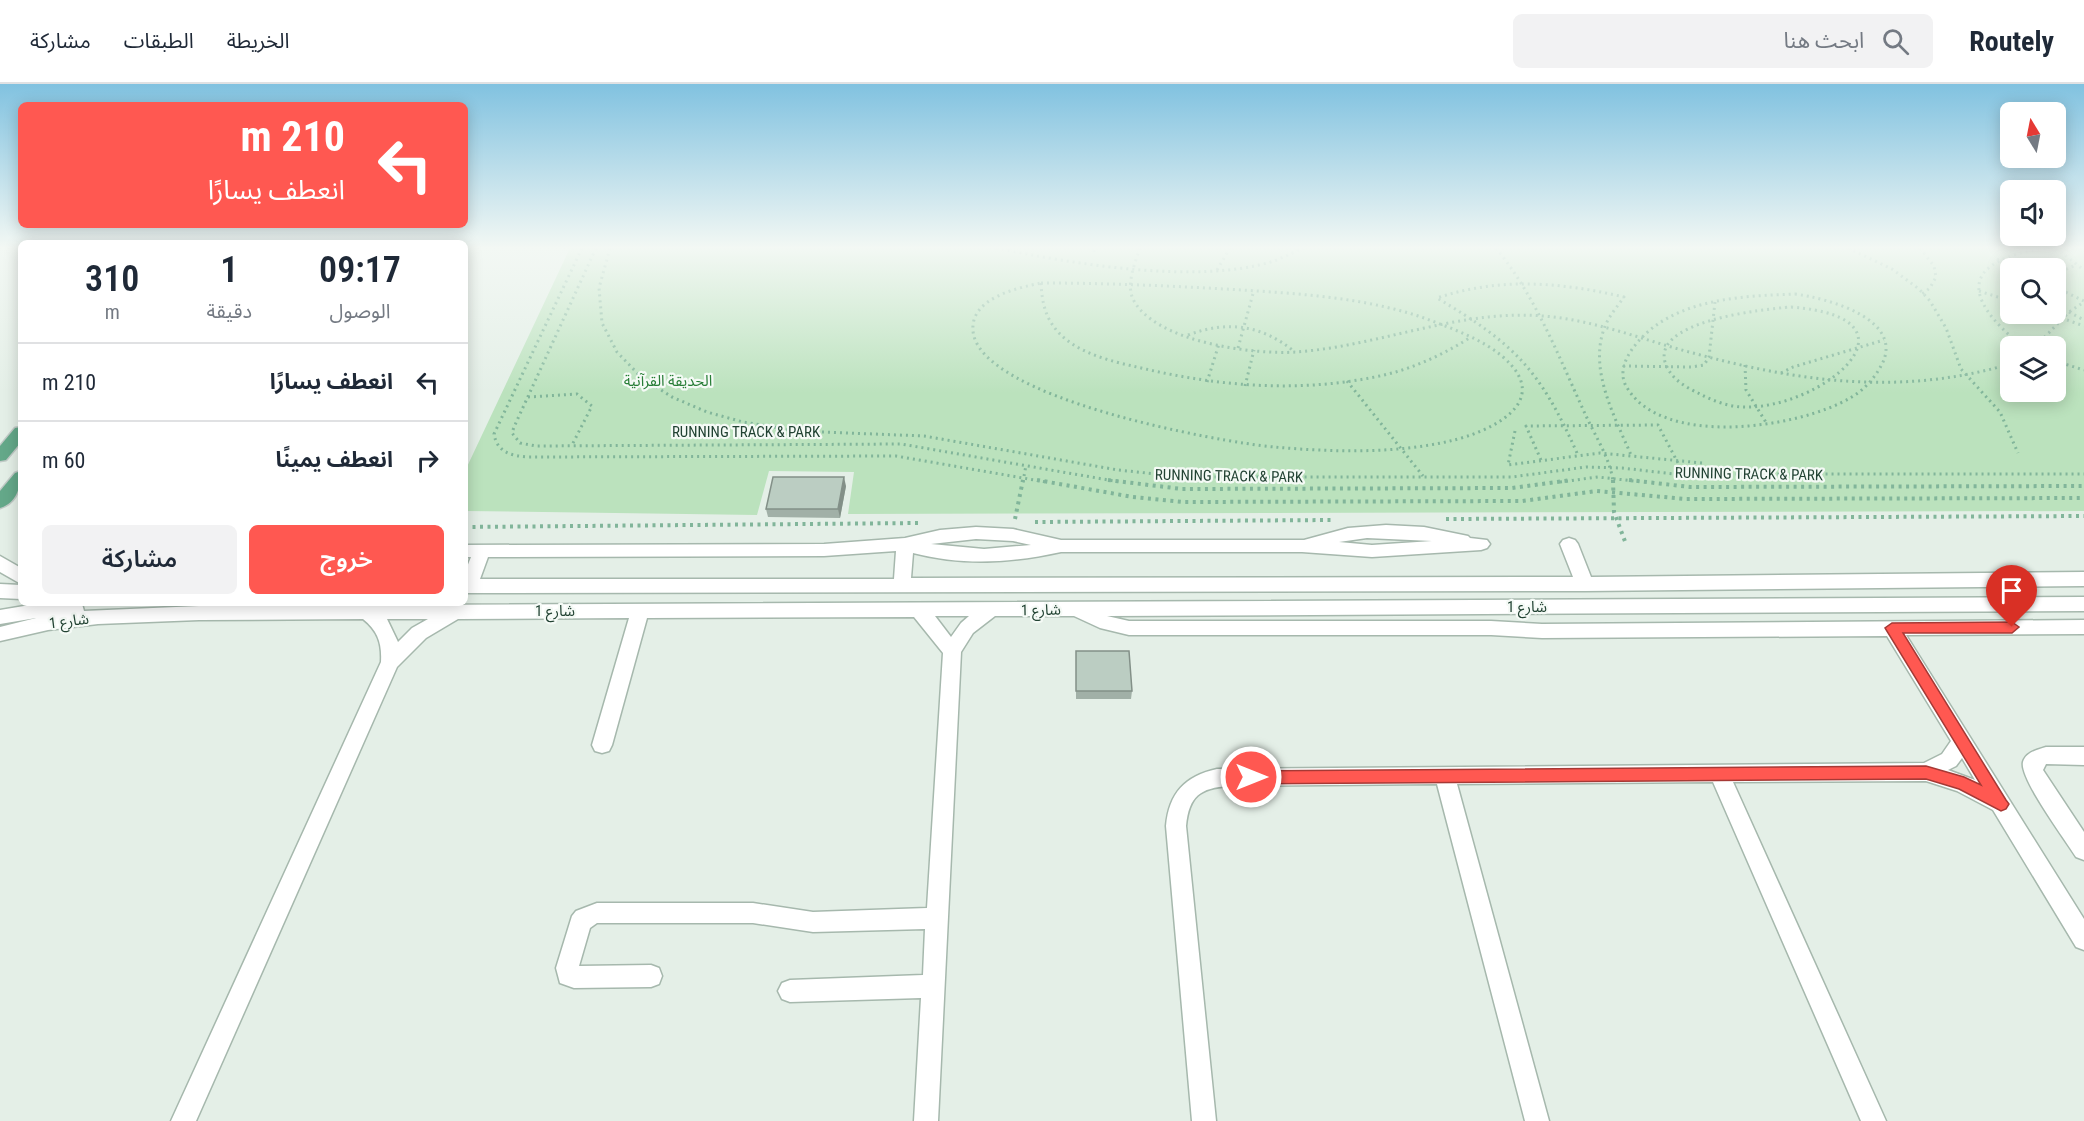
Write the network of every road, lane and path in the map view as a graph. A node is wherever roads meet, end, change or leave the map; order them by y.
1 (559, 296) edge
2 (574, 296) edge
3 (597, 296) edge
4 (996, 296) edge
5 (1040, 296) edge
6 (1133, 296) edge
7 (1252, 296) edge
8 (1323, 296) edge
9 (1442, 296) edge
10 (1530, 296) edge
11 (1621, 296) edge
12 (1756, 296) edge
13 (1817, 296) edge
14 (1924, 296) edge
15 (1980, 296) edge
16 (1715, 302) junction
17 (2084, 302) edge
18 (2069, 312) junction
19 (1540, 316) junction
20 (2066, 316) edge
21 (1472, 318) junction
22 (1713, 319) junction
23 (2066, 319) edge
24 (2084, 320) edge
25 (1442, 323) junction
26 (2058, 324) edge
27 (1244, 326) junction
28 (1605, 326) junction
29 (2084, 326) edge
30 (1187, 336) junction
31 (2009, 336) edge
32 (2046, 336) edge
33 (1471, 337) junction
34 (1641, 337) junction
35 (1884, 340) junction
36 (1219, 344) junction
37 (1667, 345) junction
38 (1239, 348) junction
39 (1858, 348) junction
40 (1254, 350) junction
41 (1295, 352) junction
42 (1709, 357) junction
43 (1744, 365) junction
44 (2066, 365) edge
45 (1623, 366) junction
46 (1667, 367) junction
47 (2000, 367) edge
48 (2084, 370) edge
49 (1781, 373) junction
50 (1965, 377) junction
51 (1832, 380) junction
52 (1347, 381) junction
53 (1207, 382) junction
54 (1869, 382) junction
55 (1245, 386) junction
56 (528, 397) junction
57 (1756, 407) junction
58 (1767, 424) junction
59 (1564, 425) junction
60 (1590, 425) junction
61 (1619, 425) junction
62 (1515, 431) dead end
63 (18, 435) edge
64 (572, 446) junction
65 (1400, 448) junction
66 (1577, 453) junction
67 (1603, 453) junction
68 (2018, 453) dead end
69 (1631, 455) junction
70 (0, 456) edge
71 (1541, 460) junction
72 (1678, 463) junction
73 (1702, 463) dead end
74 (1026, 465) junction
75 (1609, 468) junction
76 (2084, 474) edge
77 (1022, 477) junction
78 (1423, 477) junction
79 (1613, 478) junction
80 (18, 481) edge
81 (2084, 486) edge
82 (1613, 491) junction
83 (2084, 498) edge
84 (0, 502) edge
85 (2084, 516) edge
86 (1616, 518) junction
87 (1439, 519) dead end
88 (1345, 520) dead end
89 (931, 523) dead end
90 (468, 527) edge
91 (905, 544) junction
92 (1569, 544) dead end
93 (1626, 544) dead end
94 (1302, 546) junction
95 (474, 551) edge
96 (0, 563) edge
97 (18, 575) edge
98 (468, 577) edge
99 (2084, 579) edge
100 (1585, 584) junction
101 (902, 585) junction
102 (468, 586) edge
103 (0, 591) edge
104 (18, 592) edge
105 (2084, 604) edge
106 (1497, 607) junction
107 (1074, 609) junction
108 (920, 610) junction
109 (989, 610) junction
110 (640, 611) junction
111 (367, 612) junction
112 (457, 612) junction
113 (199, 613) junction
114 (0, 617) edge
115 (2084, 627) edge
116 (1892, 628) junction
117 (1569, 630) junction
118 (0, 634) edge
119 (952, 651) junction
120 (390, 662) junction
121 (1962, 742) junction
122 (602, 745) dead end
123 (2084, 756) edge
124 (1926, 772) junction
125 (1719, 774) junction
126 (1446, 776) junction
127 (2001, 804) junction
128 (2084, 850) edge
129 (938, 918) junction
130 (2084, 939) edge
131 (651, 976) dead end
132 (934, 986) junction
133 (790, 991) dead end
134 (183, 1121) edge
135 (926, 1121) edge
136 (1204, 1121) edge
137 (1537, 1121) edge
138 (1874, 1121) edge

1 - 77 path
2 - 56 path, RUNNING TRACK & PARK
3 - 78 path
4 - 65 path
5 - 53 path
6 - 30 path
7 - 27 path
8 - 25 path
9 - 21 path
10 - 19 path
11 - 28 path
12 - 16 path
13 - 35 path
14 - 50 path
15 - 31 path
16 - 22 path
16 - 34 path
17 - 18 path
18 - 20 path
18 - 24 path
19 - 21 path
19 - 28 path
19 - 60 path
21 - 25 path
21 - 59 path
22 - 37 path
22 - 39 path
22 - 42 path
23 - 29 path
25 - 33 path
25 - 41 path
26 - 32 path
27 - 30 path
27 - 38 path
27 - 41 path
28 - 34 path
28 - 61 path
30 - 36 path
33 - 52 path
33 - 65 path
34 - 37 path
34 - 45 path
35 - 39 path
35 - 54 path
36 - 38 path
36 - 53 path
37 - 42 path
37 - 46 path
38 - 40 path
39 - 49 path
39 - 51 path
40 - 41 path
40 - 55 path
42 - 43 path
42 - 46 path
43 - 49 path
43 - 57 path
44 - 48 path
45 - 46 path
45 - 58 path
46 - 57 path
47 - 50 path
49 - 51 path
50 - 54 path
50 - 68 path
51 - 54 path
51 - 57 path
52 - 55 path
52 - 65 path
53 - 55 path
54 - 58 path
56 - 64 path, RUNNING TRACK & PARK
56 - 64 path
57 - 58 path
59 - 60 path
59 - 66 path
59 - 71 path
60 - 61 path
60 - 67 path
61 - 69 path
61 - 72 path
62 - 71 path
63 - 70 main road
64 - 74 path, RUNNING TRACK & PARK
65 - 78 path
66 - 67 path
66 - 71 path
67 - 69 path
67 - 75 path
69 - 72 path
72 - 73 path
74 - 77 path
74 - 79 path, RUNNING TRACK & PARK
75 - 76 path
75 - 78 path
75 - 79 path
77 - 82 path
77 - 88 path
79 - 81 path, RUNNING TRACK & PARK
79 - 82 path
80 - 84 main road
82 - 83 path
82 - 86 path
85 - 86 path
86 - 87 path
86 - 93 path
89 - 90 path
91 - 94 street
91 - 95 street
91 - 101 street
92 - 100 street
94 - 94 street
95 - 98 street
96 - 97 street
99 - 100 street, شارع 1
100 - 101 street, شارع 1
101 - 102 street, شارع 1
103 - 104 street
105 - 106 street, شارع 1
106 - 107 street, شارع 1
106 - 117 street
107 - 109 street, شارع 1
107 - 117 street
108 - 109 street, شارع 1
108 - 110 street, شارع 1
108 - 119 street
109 - 119 street
110 - 112 street, شارع 1
110 - 122 street
111 - 112 street, شارع 1
111 - 113 street, شارع 1
111 - 120 street
112 - 120 street
113 - 114 street
113 - 118 street, شارع 1
115 - 116 street
116 - 117 street
116 - 121 street
119 - 129 street
120 - 134 street
121 - 124 street
121 - 127 street
123 - 128 street
124 - 125 street
124 - 127 street
125 - 126 street
125 - 138 street
126 - 136 street
126 - 137 street
127 - 130 street
129 - 131 street
129 - 132 street
132 - 133 street
132 - 135 street

